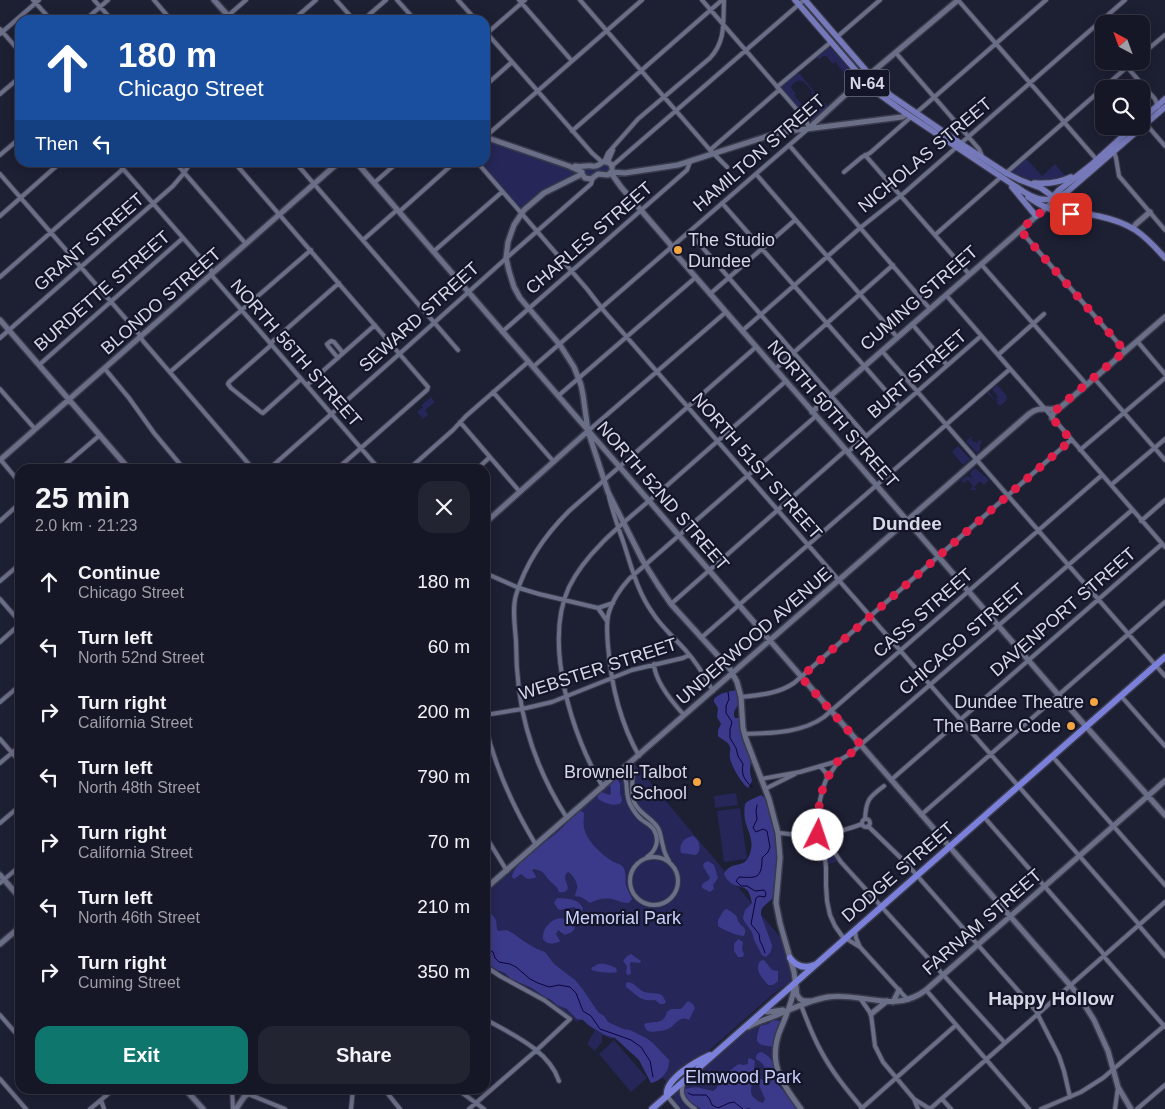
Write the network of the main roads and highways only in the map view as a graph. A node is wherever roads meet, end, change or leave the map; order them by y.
1 (801, 1) edge
2 (1165, 99) edge
3 (1162, 110) edge
4 (911, 115) junction
5 (1150, 115) edge
6 (1150, 118) edge
7 (1124, 135) edge
8 (1131, 135) edge
9 (958, 145) junction
10 (1082, 172) junction
11 (1004, 175) junction
12 (1008, 182) junction
13 (1024, 182) junction
14 (1024, 192) junction
15 (1067, 192) junction
16 (1054, 198) junction
17 (1046, 208) junction
18 (1076, 211) junction
19 (1036, 216) road end
20 (1165, 258) edge
21 (1165, 657) edge
22 (790, 958) road end
23 (817, 964) junction
24 (720, 1049) junction
25 (667, 1096) junction
26 (652, 1109) edge

1 - 4 main road, N-64
1 - 4 main road, N-64
2 - 5 main road, CUMING STREET
3 - 6 main road, CUMING STREET
4 - 9 main road, N-64
7 - 10 main road, CUMING STREET / N-64
8 - 15 main road, CUMING STREET
9 - 11 main road, N-64
9 - 11 main road, N-64
10 - 13 main road, N-64
10 - 16 main road, CUMING STREET / N-64
11 - 12 main road, N-64
11 - 13 main road, N-64
12 - 14 main road, N-64
12 - 19 main road
13 - 16 main road, N-64
14 - 16 main road, N-64
14 - 17 main road
15 - 16 main road, CUMING STREET
15 - 18 main road
16 - 17 main road, CUMING STREET
16 - 18 main road
17 - 18 main road
18 - 20 main road
21 - 23 highway, DODGE STREET
22 - 23 highway
23 - 24 highway, DODGE STREET
24 - 25 highway, DODGE STREET
24 - 25 highway
25 - 26 highway, DODGE STREET

